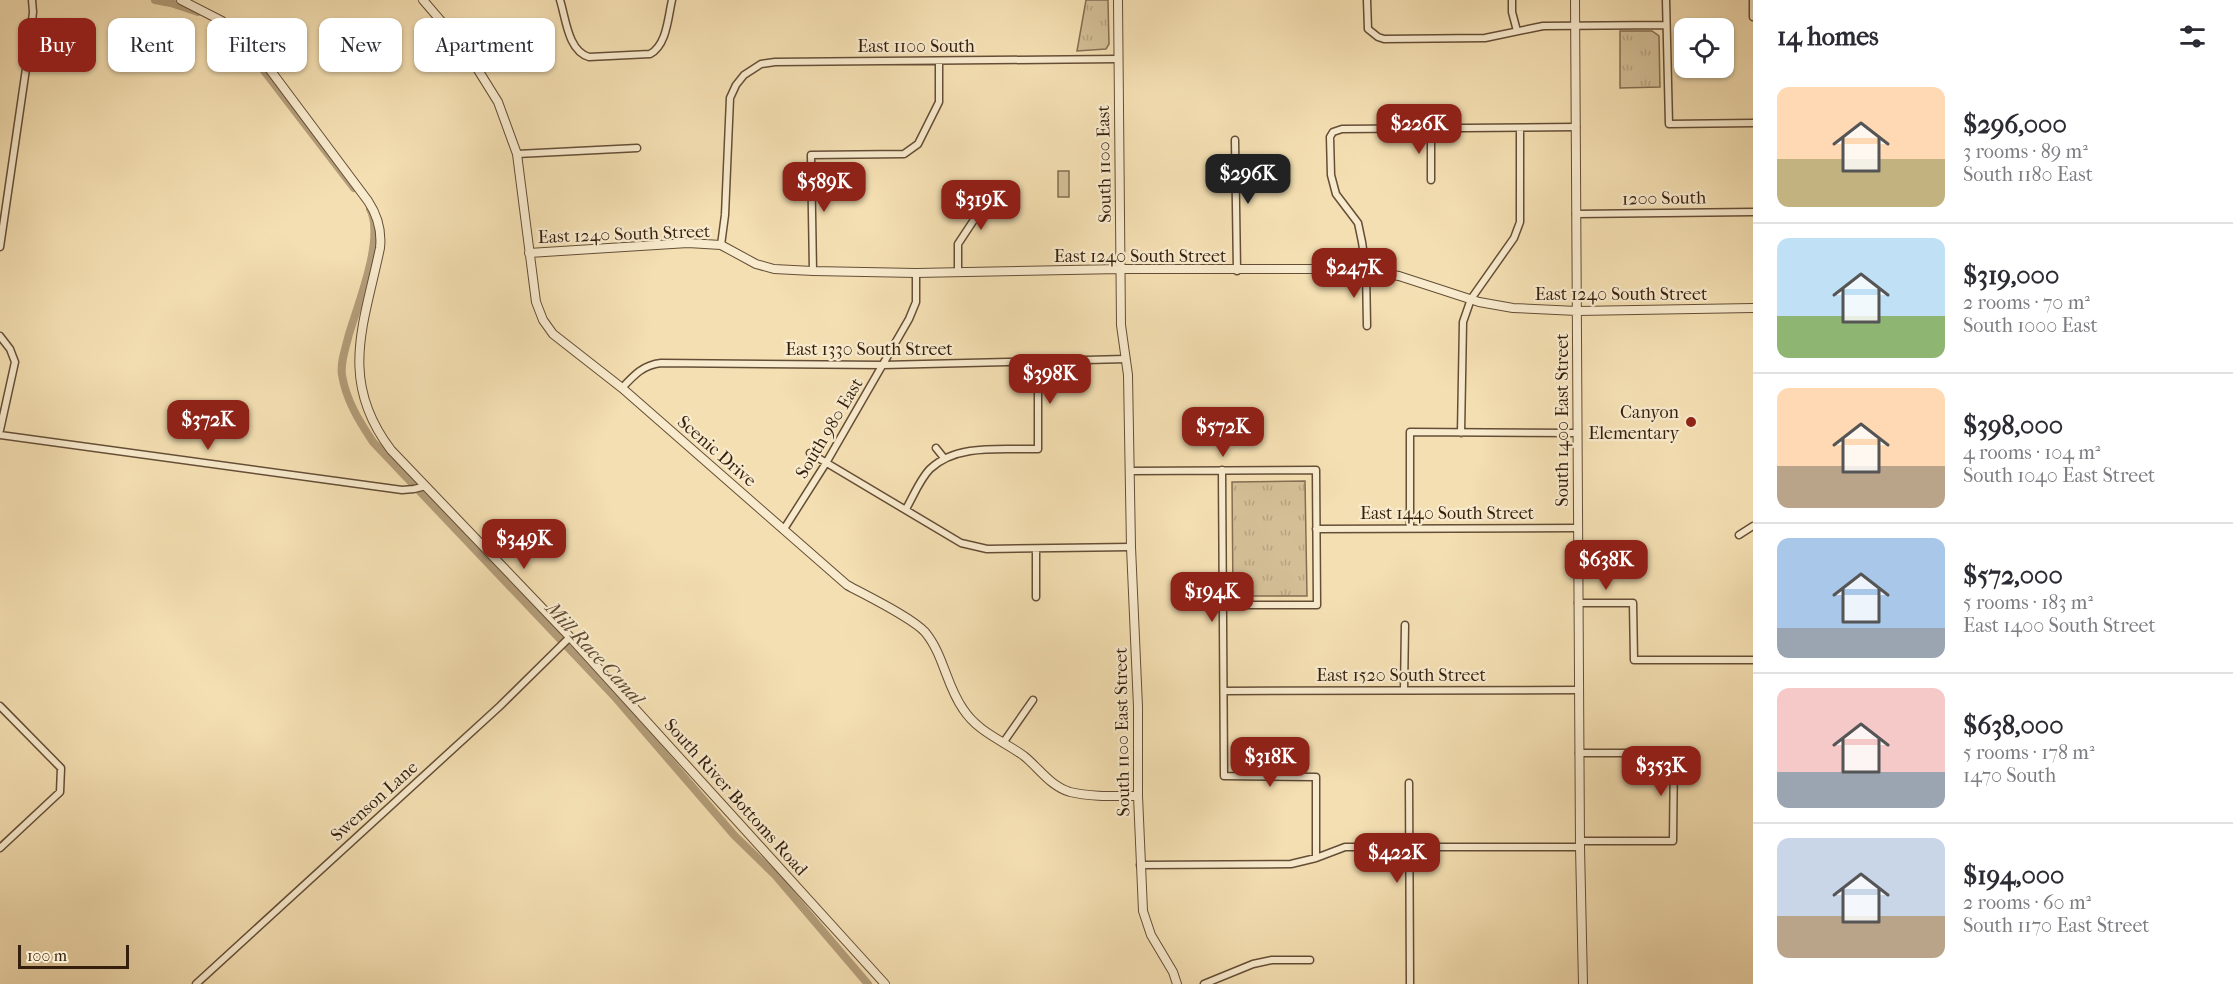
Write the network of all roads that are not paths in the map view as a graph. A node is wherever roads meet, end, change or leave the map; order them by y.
1 (32, 0) edge
2 (181, 0) edge
3 (423, 0) edge
4 (560, 0) edge
5 (672, 0) edge
6 (1118, 0) edge
7 (1367, 0) edge
8 (1512, 0) edge
9 (1575, 0) edge
10 (1666, 0) edge
11 (1753, 0) edge
12 (1753, 17) edge
13 (1666, 25) junction
14 (1575, 26) junction
15 (1518, 31) junction
16 (1118, 59) junction
17 (939, 61) junction
18 (1753, 123) edge
19 (1575, 127) junction
20 (1520, 128) junction
21 (1431, 129) junction
22 (1235, 140) dead end
23 (637, 148) dead end
24 (517, 154) junction
25 (1431, 180) dead end
26 (995, 188) dead end
27 (1753, 212) edge
28 (1576, 214) junction
29 (1, 234) edge
30 (721, 245) junction
31 (0, 247) edge
32 (529, 253) junction
33 (1121, 269) junction
34 (1366, 270) junction
35 (1237, 271) junction
36 (813, 272) junction
37 (958, 272) junction
38 (916, 273) junction
39 (1471, 299) junction
40 (1753, 308) edge
41 (1577, 311) junction
42 (1367, 326) dead end
43 (0, 336) edge
44 (1126, 359) junction
45 (1038, 362) junction
46 (883, 365) junction
47 (622, 388) junction
48 (0, 430) edge
49 (1461, 433) junction
50 (1577, 433) junction
51 (0, 435) edge
52 (936, 448) dead end
53 (810, 453) dead end
54 (944, 458) junction
55 (826, 463) junction
56 (1222, 470) junction
57 (1130, 471) junction
58 (420, 488) junction
59 (906, 509) junction
60 (1753, 526) edge
61 (1410, 528) junction
62 (1578, 528) junction
63 (784, 529) junction
64 (1317, 529) junction
65 (1738, 535) dead end
66 (1131, 547) junction
67 (1036, 549) junction
68 (1036, 597) dead end
69 (1578, 603) junction
70 (1224, 605) junction
71 (1405, 625) dead end
72 (568, 638) junction
73 (1753, 660) edge
74 (1404, 690) junction
75 (1579, 690) junction
76 (1224, 691) junction
77 (1033, 700) dead end
78 (0, 706) edge
79 (1004, 743) junction
80 (1579, 753) junction
81 (1409, 783) dead end
82 (1138, 796) junction
83 (1580, 844) junction
84 (1409, 847) junction
85 (0, 848) edge
86 (1316, 858) junction
87 (1140, 865) junction
88 (1310, 960) dead end
89 (196, 984) edge
90 (885, 984) edge
91 (1177, 984) edge
92 (1204, 984) edge
93 (1410, 984) edge
94 (1583, 984) edge

1 - 29 street
2 - 58 street, South River Bottoms Road
3 - 24 street, Scenic Drive
4 - 5 street
6 - 16 street, South 1100 East
7 - 15 street
8 - 15 street
9 - 14 street, South 1400 East Street
10 - 13 street
11 - 12 street
13 - 14 street
13 - 18 street
14 - 15 street
14 - 19 street, South 1400 East Street
16 - 17 street, East 1100 South
16 - 33 street, South 1100 East
17 - 30 street, East 1100 South
17 - 36 street
19 - 20 street
19 - 28 street, South 1400 East Street
20 - 21 street
20 - 39 street
21 - 25 street
21 - 34 street
22 - 35 street
23 - 24 street
24 - 32 street, Scenic Drive
26 - 37 street
27 - 28 street, 1200 South
28 - 41 street, South 1400 East Street
29 - 31 street
30 - 32 street, East 1240 South Street
30 - 36 street, East 1240 South Street
32 - 47 street, Scenic Drive
33 - 35 street, East 1240 South Street
33 - 37 street, East 1240 South Street
33 - 44 street, South 1100 East
34 - 35 street, East 1240 South Street
34 - 39 street, East 1240 South Street
34 - 42 street
36 - 38 street, East 1240 South Street
37 - 38 street, East 1240 South Street
38 - 46 street, South 980 East
39 - 41 street, East 1240 South Street
39 - 49 street
40 - 41 street, East 1240 South Street
41 - 50 street, South 1400 East Street
43 - 48 street
44 - 45 street, East 1330 South Street
44 - 57 street, South 1100 East
45 - 46 street, East 1330 South Street
45 - 54 street
46 - 47 street, East 1330 South Street
46 - 55 street, South 980 East
47 - 63 street, Scenic Drive
49 - 50 street
49 - 61 street
50 - 62 street, South 1400 East Street
51 - 58 street
52 - 54 street
53 - 55 street
54 - 59 street
55 - 59 street
55 - 63 street, South 980 East
56 - 57 street
56 - 64 street
56 - 70 street
57 - 66 street, South 1100 East Street
58 - 72 street, South River Bottoms Road
59 - 67 street
60 - 65 street
61 - 62 street, East 1440 South Street
61 - 64 street, East 1440 South Street
62 - 69 street, South 1400 East Street
63 - 79 street, Scenic Drive
64 - 70 street
66 - 67 street
66 - 82 street, South 1100 East Street
67 - 68 street
69 - 73 street
69 - 75 street, South 1400 East Street
70 - 76 street
71 - 74 street
72 - 89 street, Swenson Lane
72 - 90 street, South River Bottoms Road
74 - 75 street, East 1520 South Street
74 - 76 street, East 1520 South Street
75 - 80 street, South 1400 East Street
76 - 86 street
77 - 79 street
78 - 85 street
79 - 82 street, Scenic Drive
80 - 83 street, South 1400 East Street
80 - 83 street
81 - 84 street
82 - 87 street, South 1100 East Street
83 - 84 street
83 - 94 street, South 1400 East Street
84 - 86 street
84 - 93 street
86 - 87 street
87 - 91 street, South 1100 East Street
88 - 92 street

